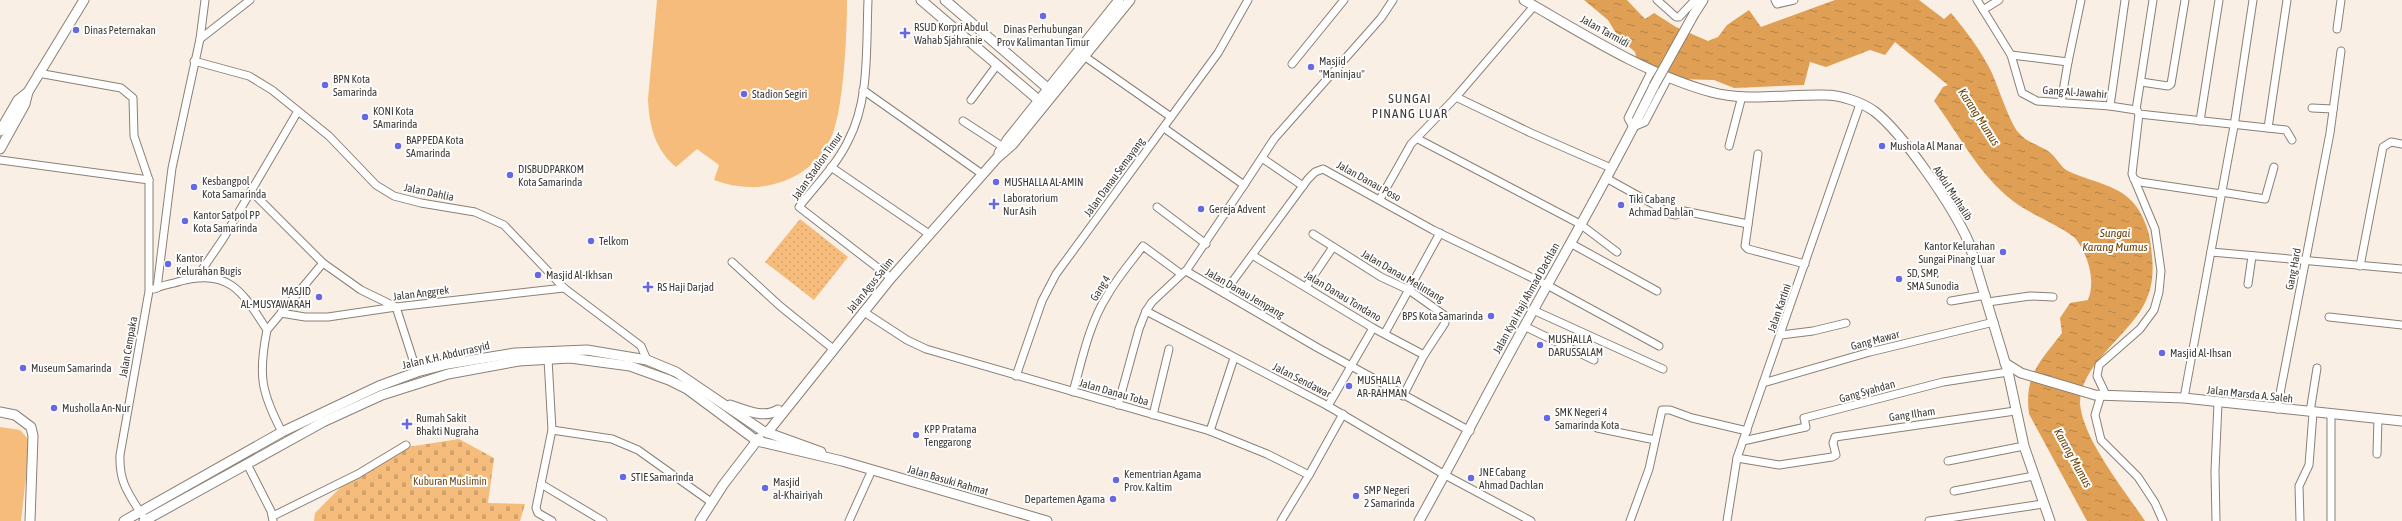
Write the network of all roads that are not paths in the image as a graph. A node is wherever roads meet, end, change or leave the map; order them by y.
1 (84, 0) edge
2 (205, 0) edge
3 (250, 0) edge
4 (868, 0) edge
5 (921, 0) edge
6 (946, 0) edge
7 (1119, 0) edge
8 (1130, 0) edge
9 (1248, 0) edge
10 (1344, 0) edge
11 (1394, 0) edge
12 (1524, 0) edge
13 (1656, 0) edge
14 (1695, 0) edge
15 (1703, 0) edge
16 (1775, 0) edge
17 (1794, 0) edge
18 (1977, 0) edge
19 (1999, 0) edge
20 (2081, 0) edge
21 (2125, 0) edge
22 (2153, 0) edge
23 (2185, 0) edge
24 (2219, 0) edge
25 (2253, 0) edge
26 (2288, 0) edge
27 (2341, 0) edge
28 (1534, 6) junction
29 (1983, 10) junction
30 (2337, 29) dead end
31 (200, 39) junction
32 (2341, 51) dead end
33 (2011, 55) junction
34 (1084, 56) junction
35 (194, 61) junction
36 (2068, 62) junction
37 (1292, 64) dead end
38 (998, 65) junction
39 (1652, 70) junction
40 (38, 73) junction
41 (1672, 79) junction
42 (2141, 82) junction
43 (863, 90) junction
44 (1051, 91) junction
45 (28, 92) junction
46 (1742, 96) junction
47 (1456, 97) junction
48 (971, 100) dead end
49 (1041, 103) junction
50 (2061, 103) junction
51 (1860, 104) junction
52 (2110, 106) junction
53 (2312, 108) dead end
54 (2333, 109) junction
55 (298, 111) junction
56 (2138, 112) junction
57 (1171, 117) junction
58 (963, 121) dead end
59 (2200, 121) junction
60 (2234, 126) junction
61 (1633, 127) junction
62 (1164, 128) junction
63 (2268, 128) junction
64 (0, 131) edge
65 (1418, 139) junction
66 (2292, 140) dead end
67 (2402, 144) edge
68 (1729, 146) dead end
69 (1003, 147) junction
70 (0, 148) edge
71 (1758, 154) dead end
72 (997, 158) junction
73 (1262, 158) junction
74 (0, 160) edge
75 (831, 167) junction
76 (2274, 167) dead end
77 (1612, 168) junction
78 (982, 174) junction
79 (1606, 178) junction
80 (2134, 179) junction
81 (149, 180) junction
82 (1244, 185) junction
83 (1303, 186) junction
84 (251, 191) junction
85 (2221, 193) junction
86 (1380, 200) junction
87 (1157, 207) dead end
88 (1580, 224) junction
89 (1748, 224) junction
90 (1440, 233) junction
91 (929, 234) junction
92 (1313, 234) dead end
93 (1570, 243) junction
94 (1206, 244) junction
95 (1333, 247) junction
96 (1617, 252) dead end
97 (2211, 252) junction
98 (1252, 254) junction
99 (2252, 256) junction
100 (2306, 261) junction
101 (732, 262) dead end
102 (323, 263) junction
103 (1805, 264) junction
104 (2360, 266) junction
105 (2402, 269) edge
106 (1184, 272) junction
107 (197, 277) junction
108 (891, 278) junction
109 (2248, 284) dead end
110 (1547, 285) junction
111 (1306, 287) junction
112 (157, 288) junction
113 (564, 288) junction
114 (1409, 290) junction
115 (149, 291) junction
116 (1657, 291) dead end
117 (1224, 293) junction
118 (2053, 297) dead end
119 (1987, 299) junction
120 (1951, 301) dead end
121 (396, 307) junction
122 (1533, 310) junction
123 (1146, 311) junction
124 (281, 312) junction
125 (864, 312) junction
126 (2329, 317) dead end
127 (1994, 322) junction
128 (1846, 323) dead end
129 (2402, 325) edge
130 (1524, 326) junction
131 (1373, 328) junction
132 (267, 330) junction
133 (1385, 333) junction
134 (1781, 335) junction
135 (1659, 346) dead end
136 (832, 348) junction
137 (1169, 349) dead end
138 (1424, 355) junction
139 (1234, 358) junction
140 (548, 359) junction
141 (647, 360) junction
142 (1594, 360) dead end
143 (823, 361) junction
144 (1350, 366) junction
145 (2007, 368) junction
146 (2317, 368) dead end
147 (1663, 369) dead end
148 (417, 372) junction
149 (1016, 376) junction
150 (1763, 384) junction
151 (378, 386) junction
152 (1073, 392) junction
153 (382, 395) junction
154 (2101, 395) junction
155 (1403, 396) junction
156 (2184, 398) junction
157 (719, 402) junction
158 (2218, 403) junction
159 (1118, 405) junction
160 (1328, 406) junction
161 (2277, 409) junction
162 (778, 410) junction
163 (2015, 411) junction
164 (0, 412) edge
165 (2312, 412) junction
166 (1342, 414) junction
167 (2331, 414) junction
168 (1153, 415) junction
169 (2378, 418) junction
170 (2402, 421) edge
171 (1597, 428) dead end
172 (552, 430) junction
173 (1210, 431) junction
174 (1470, 431) junction
175 (1747, 431) junction
176 (282, 432) junction
177 (765, 432) junction
178 (1655, 440) junction
179 (757, 441) junction
180 (1743, 441) junction
181 (406, 444) dead end
182 (2024, 446) junction
183 (2377, 454) dead end
184 (1737, 458) junction
185 (842, 461) junction
186 (1948, 461) dead end
187 (247, 464) junction
188 (872, 470) junction
189 (1309, 475) junction
190 (1445, 475) junction
191 (2034, 476) junction
192 (541, 484) junction
193 (1954, 491) dead end
194 (711, 502) junction
195 (2043, 504) junction
196 (140, 512) junction
197 (273, 518) edge
198 (30, 521) edge
199 (124, 521) edge
200 (145, 521) edge
201 (552, 521) edge
202 (603, 521) edge
203 (700, 521) edge
204 (850, 521) edge
205 (1047, 521) edge
206 (1281, 521) edge
207 (1419, 521) edge
208 (1531, 521) edge
209 (1630, 521) edge
210 (1727, 521) edge
211 (1929, 521) edge
212 (2050, 521) edge
213 (2163, 521) edge
214 (2216, 521) edge
215 (2300, 521) edge
216 (2331, 521) edge

1 - 40 street
2 - 31 street
3 - 31 street
4 - 43 street, Jalan Stadion Timur
5 - 38 street
6 - 44 street
7 - 44 street, Jalan Agus Salim
8 - 34 street, Jalan Agus Salim
9 - 57 street, Jalan Danau Semayang
10 - 37 street
11 - 73 street, Jalan Danau Jempang
12 - 28 street, Jalan Tarmidi
13 - 14 street
15 - 61 street, Jalan Kyai Haji Ahmad Dachlan, bridge
16 - 17 street
18 - 29 street, Gang Al-Jawahir
19 - 29 street
20 - 36 street
21 - 52 street
22 - 42 street
23 - 42 street
24 - 59 street
25 - 60 street
26 - 63 street
27 - 30 street
28 - 39 street, Jalan Tarmidi
28 - 47 street
29 - 33 street, Gang Al-Jawahir
31 - 35 street
32 - 54 street, Gang Hard
33 - 36 street
33 - 50 street, Gang Al-Jawahir
34 - 44 street, Jalan Agus Salim
34 - 57 street
35 - 55 street, Jalan Dahlia
35 - 112 street
36 - 50 street
38 - 48 street
38 - 49 street
39 - 41 street, Jalan Tarmidi
39 - 61 street
40 - 45 street
40 - 81 street, Jalan Cempaka
41 - 46 street, Abdul Muthalib
41 - 61 street
42 - 56 street
43 - 75 street, Jalan Stadion Timur
43 - 78 street
44 - 49 street, Jalan Agus Salim
45 - 64 street
45 - 70 street
46 - 51 street, Abdul Muthalib
46 - 68 street
47 - 65 street
47 - 77 street
49 - 69 street, Jalan Agus Salim
49 - 72 street, Jalan Agus Salim
50 - 52 street, Gang Al-Jawahir
51 - 103 street, Jalan Kartini
51 - 119 street, Abdul Muthalib
52 - 56 street, Gang Al-Jawahir
53 - 54 street
54 - 100 street, Gang Hard
55 - 84 street
55 - 113 street, Jalan Dahlia
56 - 59 street, Gang Al-Jawahir
56 - 80 street
57 - 62 street, Jalan Danau Semayang
58 - 69 street
59 - 60 street, Gang Al-Jawahir
60 - 63 street, Gang Al-Jawahir
60 - 85 street
61 - 77 street, Jalan Kyai Haji Ahmad Dachlan
62 - 82 street
62 - 149 street, Jalan Danau Semayang
63 - 66 street, Gang Al-Jawahir
65 - 86 street
65 - 88 street
67 - 104 street
69 - 72 street, Jalan Agus Salim
71 - 89 street
72 - 78 street, Jalan Agus Salim
73 - 82 street, Jalan Danau Jempang
73 - 83 street
74 - 81 street
75 - 91 street
75 - 108 street, Jalan Stadion Timur
76 - 85 street
77 - 79 street, Jalan Kyai Haji Ahmad Dachlan
78 - 91 street, Jalan Agus Salim
79 - 88 street, Jalan Kyai Haji Ahmad Dachlan
79 - 89 street
80 - 85 street
80 - 154 street
81 - 115 street, Jalan Cempaka
82 - 94 street, Jalan Danau Jempang
83 - 86 street, Jalan Danau Poso
83 - 98 street, Jalan Danau Poso
84 - 102 street
84 - 107 street
85 - 97 street
86 - 90 street, Jalan Danau Poso
87 - 94 street
88 - 93 street, Jalan Kyai Haji Ahmad Dachlan
88 - 96 street
89 - 103 street
90 - 110 street, Jalan Danau Poso
90 - 114 street
91 - 108 street, Jalan Agus Salim
92 - 95 street, Jalan Danau Melintang
93 - 110 street, Jalan Kyai Haji Ahmad Dachlan
93 - 116 street
94 - 106 street, Jalan Danau Jempang
95 - 111 street
95 - 114 street, Jalan Danau Melintang
97 - 99 street
97 - 156 street
98 - 111 street, Jalan Danau Tondano
98 - 117 street, Jalan Danau Poso
99 - 100 street
99 - 109 street
100 - 104 street
100 - 161 street, Gang Hard
101 - 136 street
102 - 121 street
102 - 124 street
103 - 134 street, Jalan Kartini
104 - 105 street
106 - 117 street, Jalan Danau Jempang
106 - 123 street
106 - 152 street, Gang 4
107 - 112 street
107 - 132 street
108 - 125 street, Jalan Agus Salim
110 - 122 street, Jalan Kyai Haji Ahmad Dachlan
110 - 135 street, Jalan Danau Poso
111 - 131 street, Jalan Danau Tondano
112 - 115 street
113 - 121 street, Jalan Anggrek
113 - 141 street, Jalan Dahlia
114 - 133 street
114 - 138 street, Jalan Danau Melintang
115 - 196 street, Jalan Cempaka
117 - 144 street, Jalan Danau Jempang
118 - 119 street
119 - 120 street
119 - 127 street, Abdul Muthalib
121 - 124 street, Jalan Anggrek
121 - 148 street
122 - 130 street, Jalan Kyai Haji Ahmad Dachlan
122 - 147 street
123 - 139 street, Jalan Sendawar
123 - 159 street
124 - 132 street
125 - 136 street, Jalan Agus Salim
125 - 149 street, Jalan Danau Toba
126 - 129 street
127 - 145 street, Abdul Muthalib
127 - 150 street, Gang Mawar
128 - 134 street
130 - 142 street
130 - 174 street, Jalan Kyai Haji Ahmad Dachlan
131 - 133 street, Jalan Danau Tondano
131 - 144 street
132 - 176 street
133 - 138 street, Jalan Danau Tondano
134 - 150 street, Jalan Kartini
136 - 143 street, Jalan Agus Salim
137 - 168 street
138 - 155 street, Jalan Danau Melintang
139 - 160 street, Jalan Sendawar
139 - 173 street
140 - 153 street, Jalan K.H. Abdurrasyid
140 - 172 street
140 - 179 street, Jalan K.H. Abdurrasyid
141 - 148 street, Jalan K.H. Abdurrasyid
141 - 157 street, Jalan K.H. Abdurrasyid
143 - 162 street
143 - 177 street, Jalan Agus Salim
144 - 155 street, Jalan Danau Jempang
144 - 160 street
145 - 154 street, Jalan Marsda A. Saleh
145 - 163 street, Abdul Muthalib
145 - 180 street, Gang Syahdan
146 - 165 street
148 - 151 street, Jalan K.H. Abdurrasyid
149 - 152 street, Jalan Danau Toba
150 - 175 street, Jalan Kartini
151 - 153 street
151 - 176 street, Jalan K.H. Abdurrasyid
152 - 159 street, Jalan Danau Toba
153 - 187 street, Jalan K.H. Abdurrasyid
154 - 156 street, Jalan Marsda A. Saleh
154 - 213 street
155 - 174 street, Jalan Danau Jempang
156 - 158 street, Jalan Marsda A. Saleh
157 - 162 street
157 - 177 street, Jalan K.H. Abdurrasyid
158 - 161 street, Jalan Marsda A. Saleh
158 - 214 street
159 - 168 street, Jalan Danau Toba
160 - 166 street, Jalan Sendawar
161 - 165 street, Jalan Marsda A. Saleh
162 - 177 street
163 - 182 street, Abdul Muthalib
163 - 184 street, Gang Ilham
164 - 198 street
165 - 167 street, Jalan Marsda A. Saleh
165 - 215 street
166 - 189 street
166 - 190 street, Jalan Sendawar
167 - 169 street, Jalan Marsda A. Saleh
167 - 216 street
168 - 173 street, Jalan Danau Toba
169 - 170 street, Jalan Marsda A. Saleh
169 - 183 street
171 - 178 street
172 - 192 street
172 - 194 street
173 - 189 street, Jalan Danau Toba
174 - 190 street, Jalan Kyai Haji Ahmad Dachlan
175 - 178 street
175 - 180 street, Jalan Kartini
176 - 196 street, Jalan K.H. Abdurrasyid
177 - 179 street, Jalan Agus Salim
177 - 185 street, Jalan Basuki Rahmat
178 - 209 street
179 - 185 street, Jalan Basuki Rahmat
179 - 194 street, Jalan Agus Salim
180 - 184 street, Jalan Kartini
181 - 197 street
182 - 186 street
182 - 191 street, Abdul Muthalib
184 - 210 street, Jalan Kartini
185 - 188 street, Jalan Basuki Rahmat
187 - 197 street
187 - 200 street, Jalan K.H. Abdurrasyid
188 - 204 street
188 - 205 street, Jalan Basuki Rahmat
189 - 206 street
190 - 207 street, Jalan Kyai Haji Ahmad Dachlan
190 - 208 street, Jalan Sendawar
191 - 193 street
191 - 195 street, Abdul Muthalib
192 - 201 street
192 - 202 street
194 - 203 street, Jalan Agus Salim
195 - 211 street
195 - 212 street, Abdul Muthalib
196 - 199 street, Jalan K.H. Abdurrasyid
196 - 200 street, Jalan Cempaka

